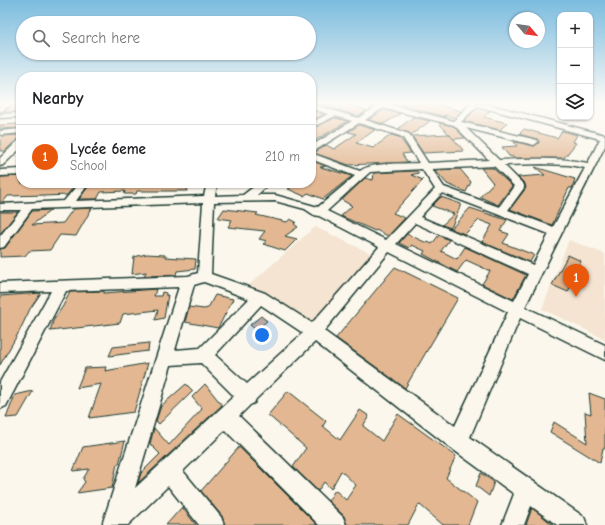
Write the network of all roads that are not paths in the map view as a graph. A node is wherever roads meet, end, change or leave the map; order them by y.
1 (347, 128) edge
2 (387, 128) edge
3 (462, 128) edge
4 (479, 128) edge
5 (569, 128) edge
6 (16, 131) edge
7 (0, 133) edge
8 (605, 138) edge
9 (534, 142) dead end
10 (316, 147) edge
11 (16, 148) edge
12 (10, 153) junction
13 (16, 153) edge
14 (0, 154) edge
15 (316, 158) edge
16 (0, 163) edge
17 (496, 163) junction
18 (426, 166) junction
19 (590, 166) junction
20 (16, 172) edge
21 (0, 173) edge
22 (362, 175) junction
23 (80, 188) edge
24 (211, 188) edge
25 (258, 188) edge
26 (263, 188) edge
27 (440, 189) junction
28 (209, 198) junction
29 (246, 198) junction
30 (275, 198) junction
31 (68, 204) junction
32 (29, 206) junction
33 (0, 207) edge
34 (501, 212) junction
35 (318, 213) junction
36 (414, 218) junction
37 (555, 232) junction
38 (0, 244) edge
39 (387, 246) junction
40 (536, 272) junction
41 (196, 279) junction
42 (61, 287) junction
43 (0, 288) edge
44 (260, 296) junction
45 (517, 309) junction
46 (314, 332) junction
47 (605, 353) edge
48 (204, 355) junction
49 (164, 358) junction
50 (2, 393) edge
51 (248, 397) junction
52 (226, 418) junction
53 (458, 441) junction
54 (169, 472) junction
55 (527, 489) junction
56 (113, 524) edge
57 (213, 525) edge
58 (335, 525) edge
59 (513, 525) edge
60 (576, 525) edge

1 - 10 street
2 - 18 street
3 - 17 street
4 - 9 street
5 - 8 street
6 - 7 street
8 - 19 street
11 - 12 street
12 - 13 street
12 - 14 street
12 - 16 street
15 - 22 street
17 - 18 street
17 - 19 street
17 - 34 street
18 - 22 street
18 - 27 street
19 - 37 street
20 - 21 street
22 - 35 street
23 - 31 street
24 - 28 street
25 - 29 street
26 - 30 street
27 - 34 street
27 - 36 street
28 - 29 street
28 - 31 street
28 - 41 street
29 - 30 street
30 - 35 street
31 - 32 street
32 - 33 street
32 - 38 street
34 - 37 street
35 - 39 street
36 - 39 street
36 - 40 street
37 - 40 street
39 - 45 street
39 - 46 street
40 - 45 street
41 - 42 street
41 - 44 street
41 - 49 street
42 - 43 street
42 - 50 street
44 - 46 street
44 - 48 street
45 - 47 street
45 - 53 street
46 - 51 street
46 - 53 street
48 - 49 street
48 - 51 street
49 - 56 street
51 - 52 street
52 - 54 street
52 - 58 street
53 - 55 street
54 - 56 street
54 - 57 street
55 - 59 street
55 - 60 street

